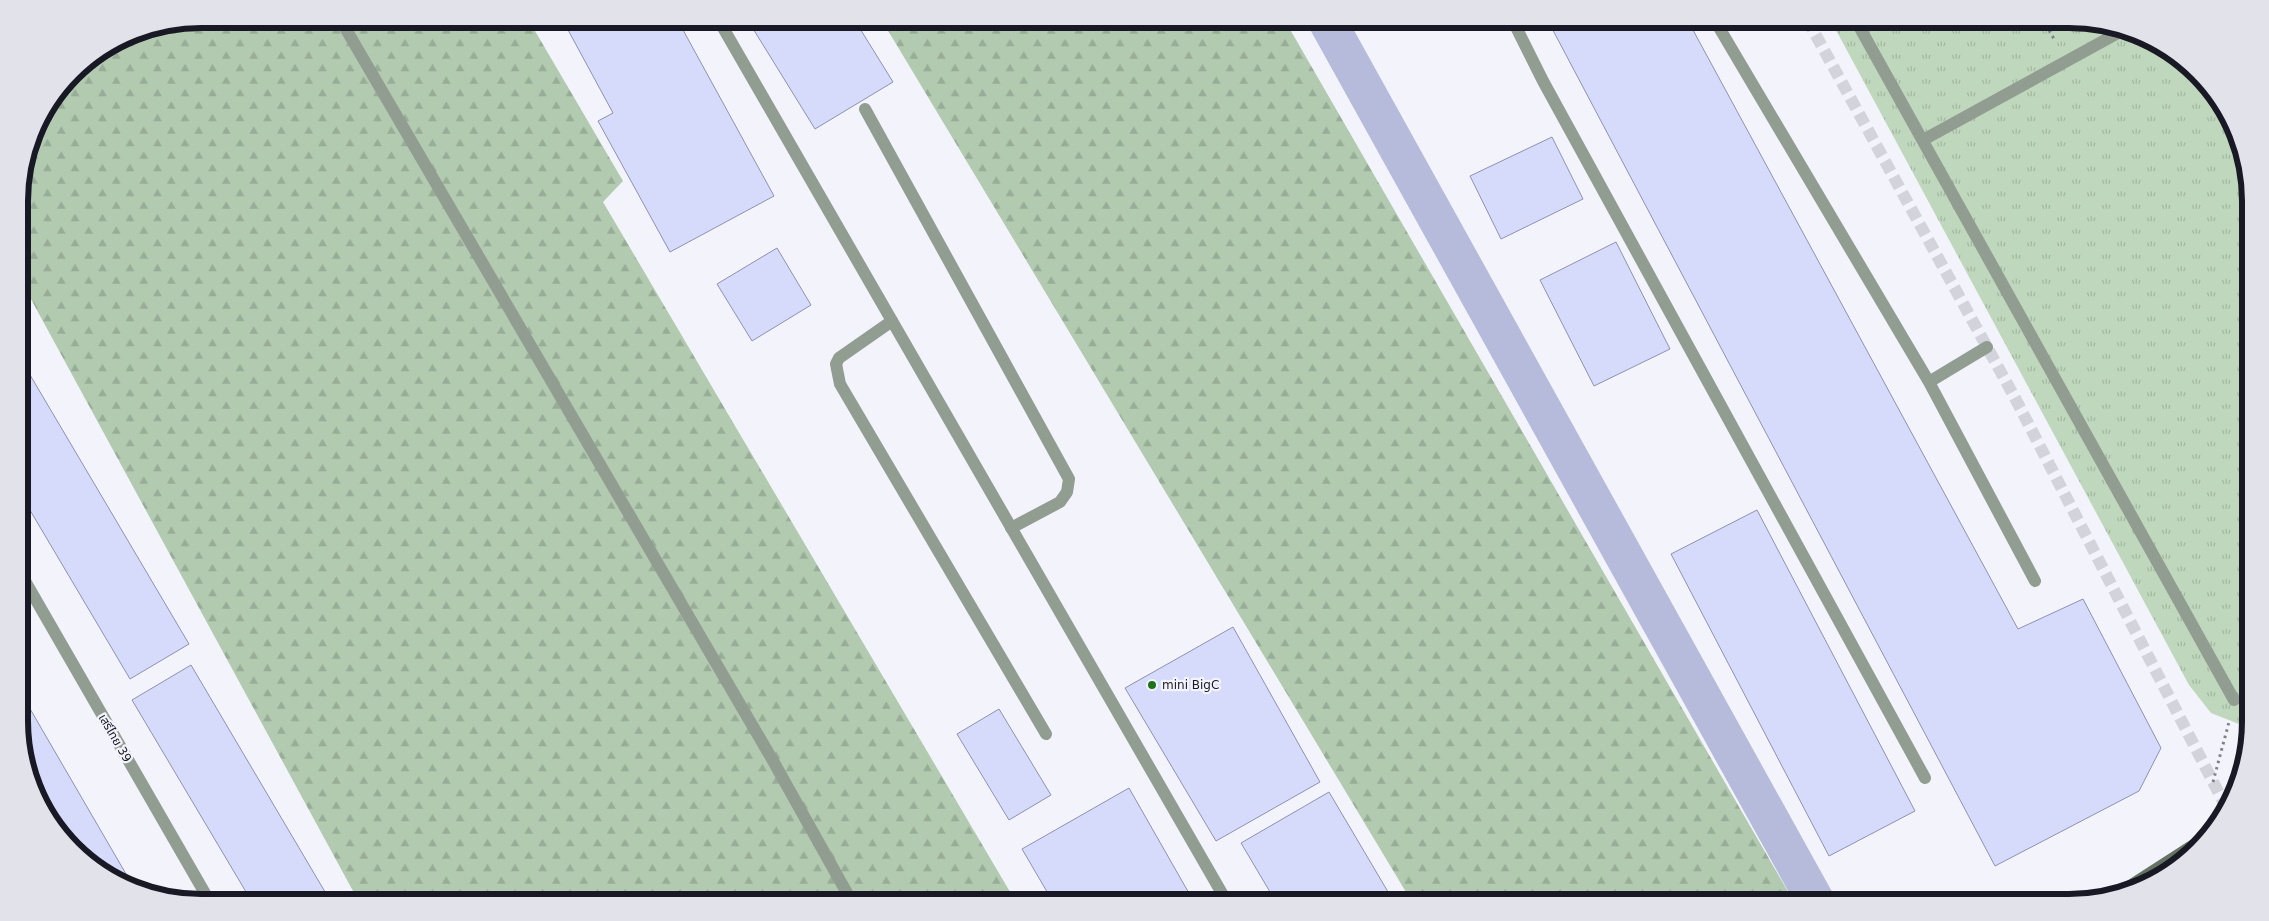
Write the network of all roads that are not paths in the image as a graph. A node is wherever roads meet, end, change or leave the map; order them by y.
1 (345, 28) edge
2 (723, 28) edge
3 (1517, 28) edge
4 (1719, 28) edge
5 (1860, 28) edge
6 (2115, 35) edge
7 (865, 109) dead end
8 (1923, 140) junction
9 (892, 322) junction
10 (1987, 347) dead end
11 (1929, 382) junction
12 (1011, 528) junction
13 (2035, 581) dead end
14 (28, 586) edge
15 (2234, 700) road end
16 (1046, 734) dead end
17 (1925, 778) dead end
18 (2176, 856) edge
19 (2151, 872) edge
20 (1222, 893) edge
21 (205, 894) edge
22 (847, 894) edge

1 - 22 street
2 - 9 street
3 - 17 street
4 - 11 street
5 - 8 street
6 - 8 street
7 - 12 street
8 - 15 street
9 - 12 street
9 - 16 street
10 - 11 street
11 - 13 street
12 - 20 street
14 - 21 street, เสรีไทย 39
18 - 19 main road

